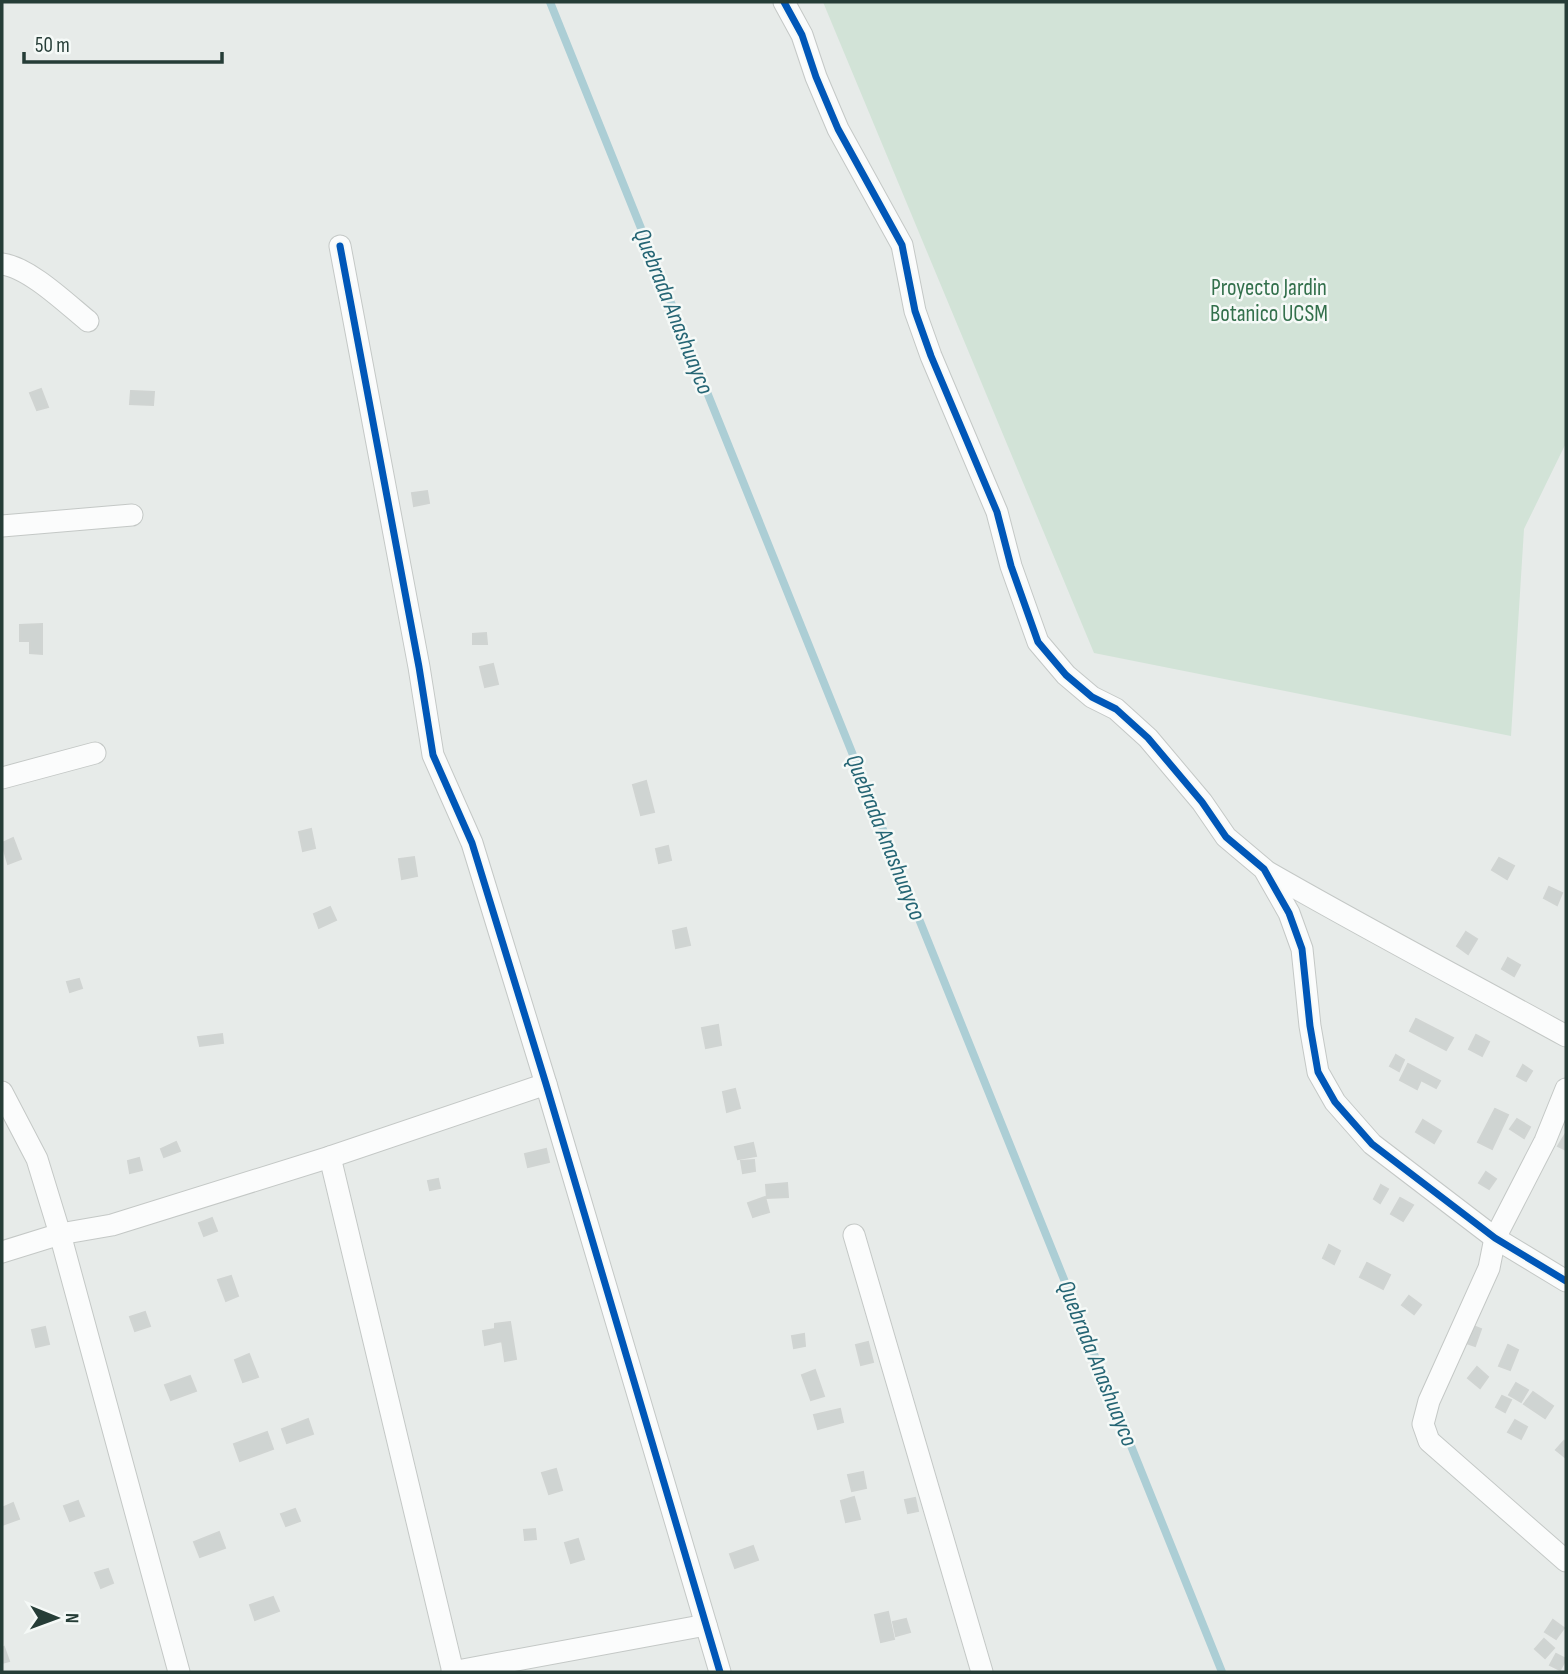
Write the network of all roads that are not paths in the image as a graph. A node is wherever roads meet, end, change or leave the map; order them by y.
1 (785, 2) edge
2 (340, 247) dead end
3 (2, 264) edge
4 (89, 321) dead end
5 (132, 515) dead end
6 (2, 526) edge
7 (95, 753) dead end
8 (2, 778) edge
9 (1264, 869) junction
10 (1566, 1036) edge
11 (546, 1084) junction
12 (1566, 1089) edge
13 (2, 1092) edge
14 (330, 1157) junction
15 (60, 1234) junction
16 (855, 1235) dead end
17 (1495, 1238) junction
18 (2, 1252) edge
19 (1566, 1281) edge
20 (1566, 1561) edge
21 (706, 1625) junction
22 (179, 1672) edge
23 (453, 1672) edge
24 (720, 1672) edge
25 (982, 1672) edge

1 - 9 street
2 - 11 street
3 - 4 street
5 - 6 street
7 - 8 street
9 - 10 street
9 - 17 street
11 - 14 street
11 - 21 street
12 - 17 street
13 - 15 street
14 - 15 street
14 - 23 street
15 - 18 street
15 - 22 street
16 - 25 street
17 - 19 street
17 - 20 street
21 - 23 street
21 - 24 street

